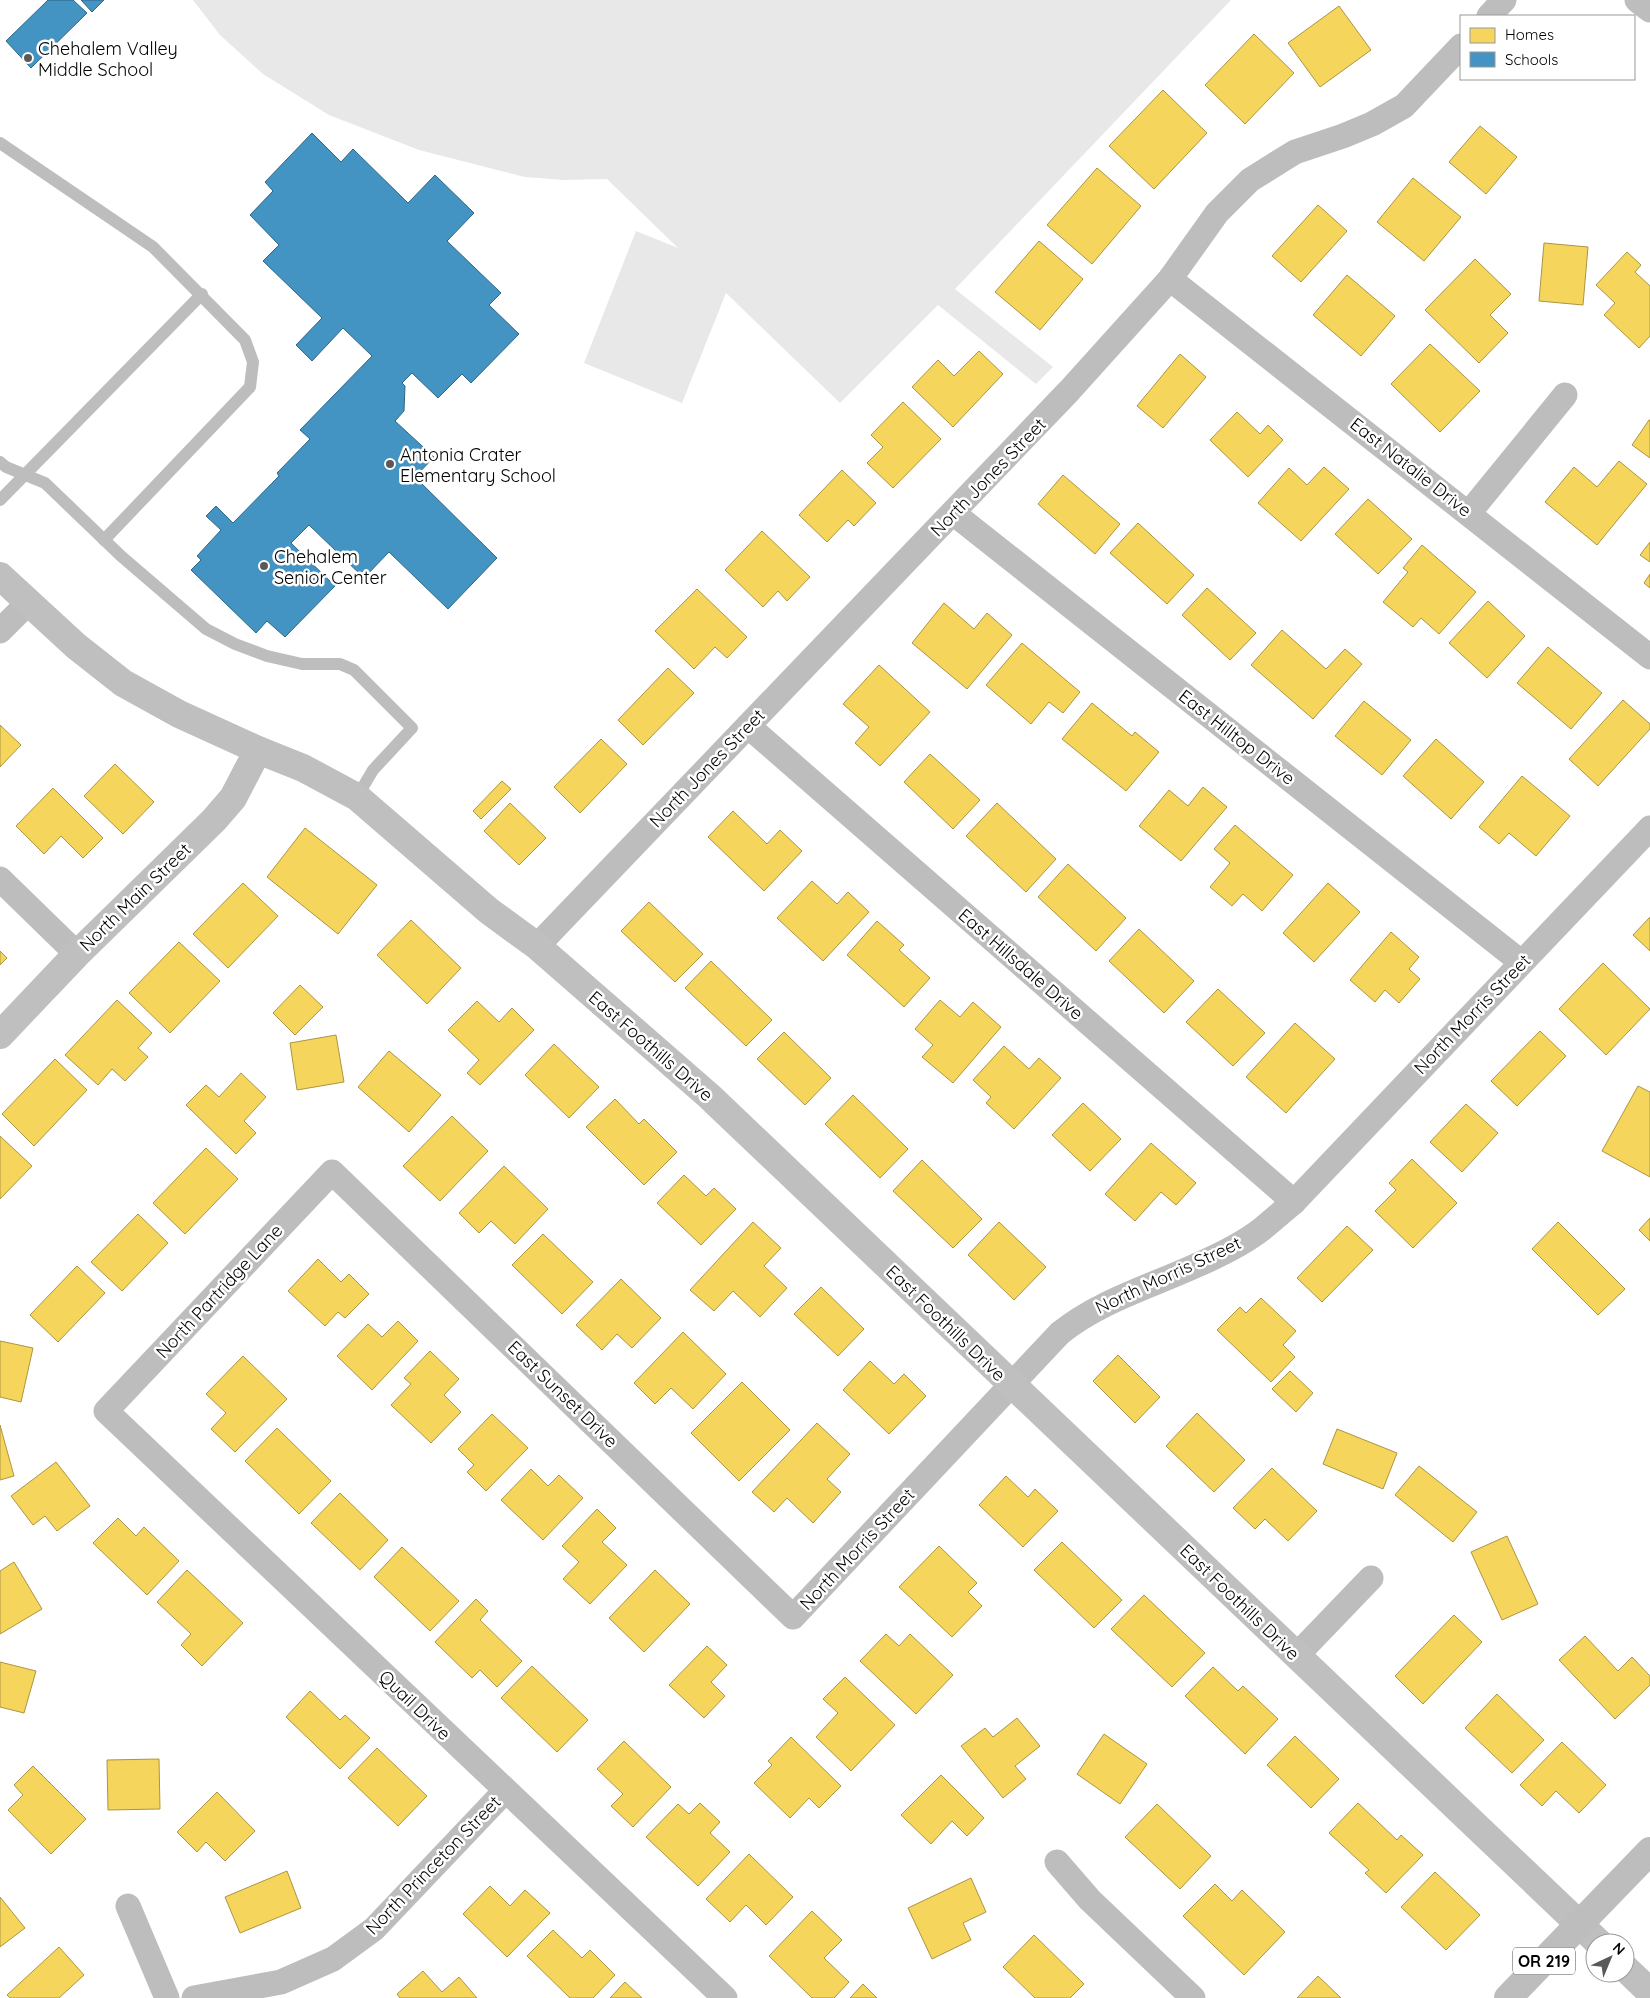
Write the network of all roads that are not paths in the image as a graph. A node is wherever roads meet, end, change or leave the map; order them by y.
1 (1504, 0) edge
2 (1637, 0) edge
3 (1650, 10) edge
4 (1490, 15) edge
5 (1460, 47) edge
6 (0, 143) edge
7 (1170, 279) junction
8 (202, 294) junction
9 (1566, 395) dead end
10 (0, 462) edge
11 (25, 475) junction
12 (0, 500) edge
13 (953, 513) junction
14 (1469, 513) junction
15 (104, 540) junction
16 (0, 576) edge
17 (28, 603) junction
18 (0, 632) edge
19 (1650, 657) edge
20 (748, 726) junction
21 (258, 750) junction
22 (357, 797) junction
23 (1650, 828) edge
24 (0, 879) edge
25 (537, 946) junction
26 (77, 954) junction
27 (1521, 962) junction
28 (0, 1035) edge
29 (332, 1172) joint
30 (1294, 1202) junction
31 (1011, 1385) junction
32 (106, 1411) joint
33 (1371, 1578) dead end
34 (793, 1617) joint
35 (1296, 1656) junction
36 (505, 1791) junction
37 (1650, 1851) edge
38 (1058, 1862) dead end
39 (128, 1906) dead end
40 (1579, 1924) junction
41 (1588, 1933) edge
42 (1635, 1978) edge
43 (1650, 1992) edge
44 (167, 1998) edge
45 (194, 1998) edge
46 (725, 1998) edge
47 (1194, 1998) edge
48 (1508, 1998) edge

1 - 4 street
2 - 3 street
5 - 7 street, North Jones Street
6 - 8 lane
7 - 13 street, North Jones Street
7 - 14 street, East Natalie Drive
8 - 11 lane
8 - 15 lane
9 - 14 street
10 - 11 lane
11 - 12 lane
11 - 15 lane
13 - 20 street, North Jones Street
13 - 27 street, East Hilltop Drive
14 - 19 street, East Natalie Drive
15 - 22 lane
16 - 17 street, East Foothills Drive
17 - 18 street
17 - 21 street, East Foothills Drive
20 - 25 street, North Jones Street
20 - 30 street, East Hillsdale Drive
21 - 22 street, East Foothills Drive
21 - 26 street, North Main Street
22 - 25 street, East Foothills Drive
23 - 27 street, North Morris Street
24 - 26 street
25 - 31 street, East Foothills Drive
26 - 28 street, North Main Street
27 - 30 street, North Morris Street
29 - 32 street, North Partridge Lane
29 - 34 street, East Sunset Drive
30 - 31 street, North Morris Street
31 - 34 street, North Morris Street
31 - 35 street, East Foothills Drive
32 - 36 street, Quail Drive
33 - 35 street
35 - 40 street, East Foothills Drive
36 - 45 street, North Princeton Street
36 - 46 street, Quail Drive
37 - 40 main road, OR 219
38 - 47 street
39 - 44 street
40 - 41 street, East Foothills Drive
40 - 48 main road, OR 219
42 - 43 street

